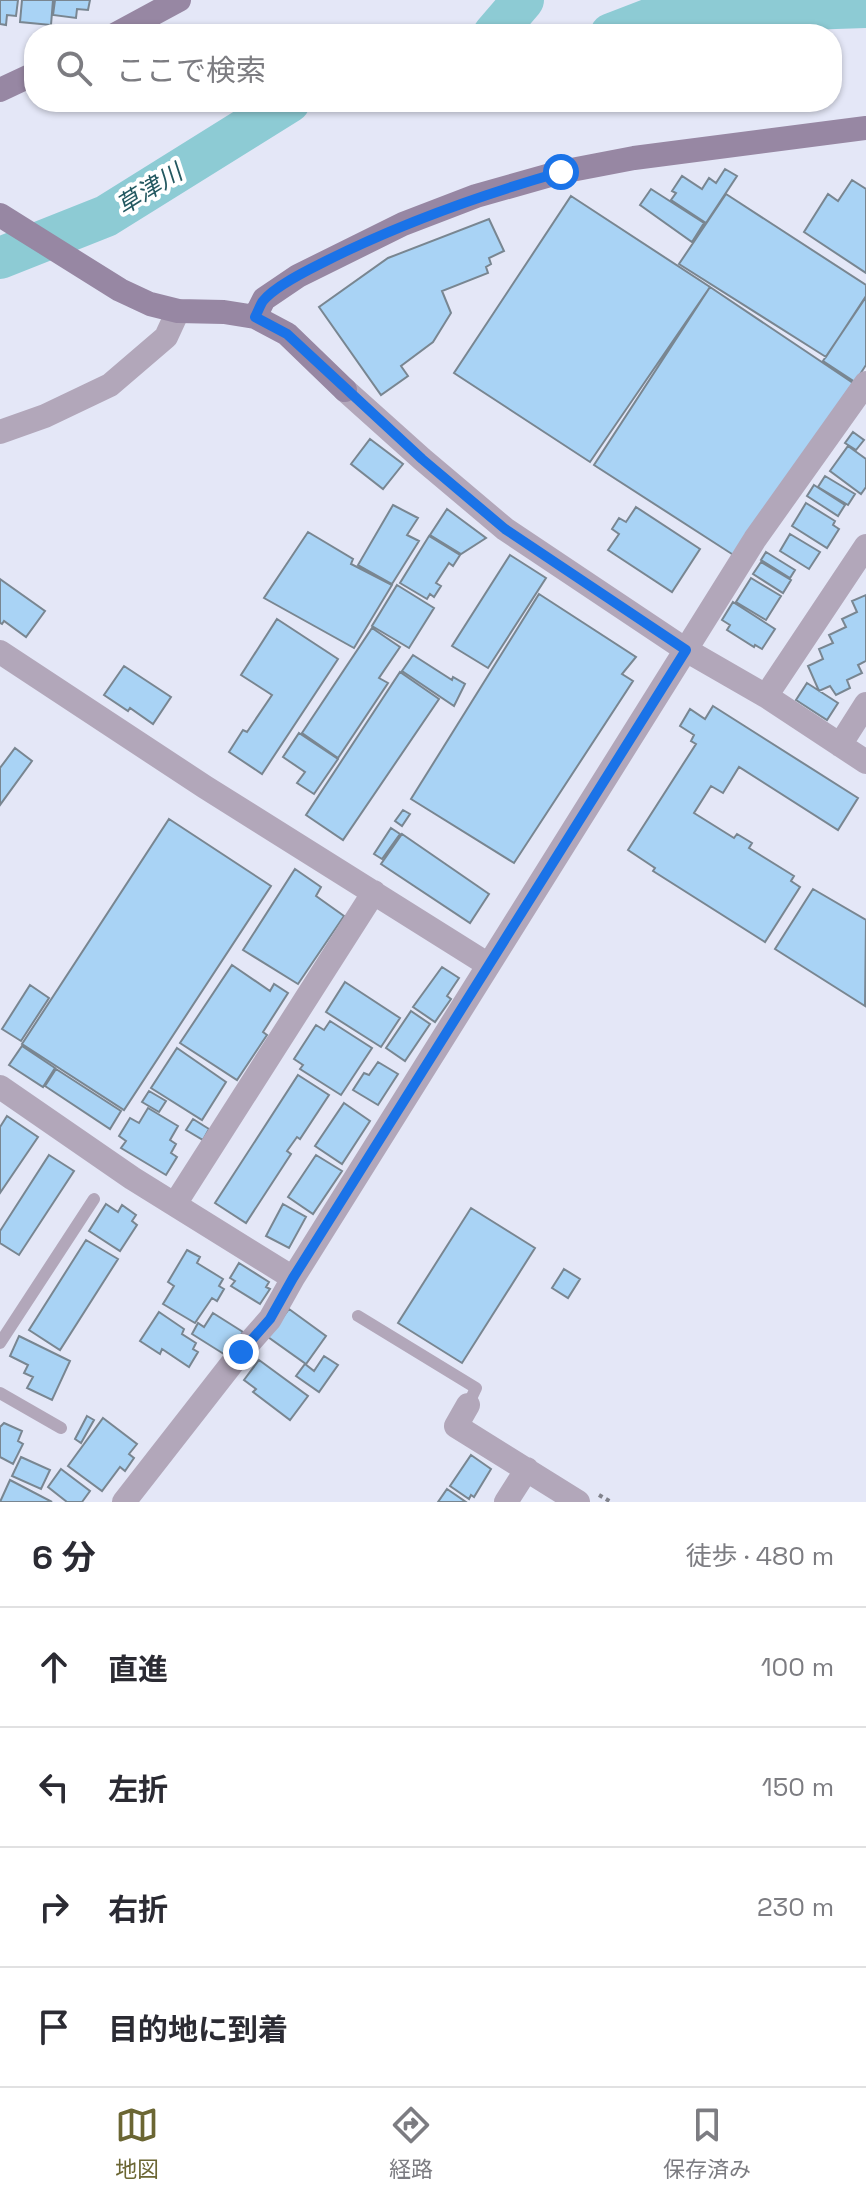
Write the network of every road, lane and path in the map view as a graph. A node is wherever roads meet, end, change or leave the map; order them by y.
1 (179, 0) edge
2 (135, 24) edge
3 (24, 79) edge
4 (0, 90) edge
5 (866, 128) edge
6 (0, 215) edge
7 (178, 311) junction
8 (255, 317) junction
9 (866, 383) edge
10 (0, 432) edge
11 (866, 546) edge
12 (686, 650) junction
13 (0, 652) edge
14 (766, 696) junction
15 (866, 704) edge
16 (840, 745) junction
17 (866, 762) edge
18 (374, 892) junction
19 (487, 964) junction
20 (0, 1087) edge
21 (94, 1199) dead end
22 (175, 1204) junction
23 (293, 1278) junction
24 (358, 1316) dead end
25 (0, 1343) edge
26 (0, 1393) edge
27 (468, 1405) joint
28 (61, 1428) dead end
29 (527, 1469) junction
30 (124, 1502) edge
31 (506, 1502) edge
32 (578, 1502) edge

1 - 2 street
3 - 4 street
5 - 8 street
6 - 7 street
7 - 8 street
7 - 10 street
8 - 12 street
9 - 12 street
11 - 14 street
12 - 14 street
12 - 19 street
13 - 18 street
14 - 16 street
15 - 16 street
16 - 17 street
18 - 19 street
18 - 22 street
19 - 23 street
20 - 22 street
21 - 25 lane
22 - 23 street
23 - 30 street
24 - 27 lane
26 - 28 lane
27 - 29 street
29 - 31 street
29 - 32 street

